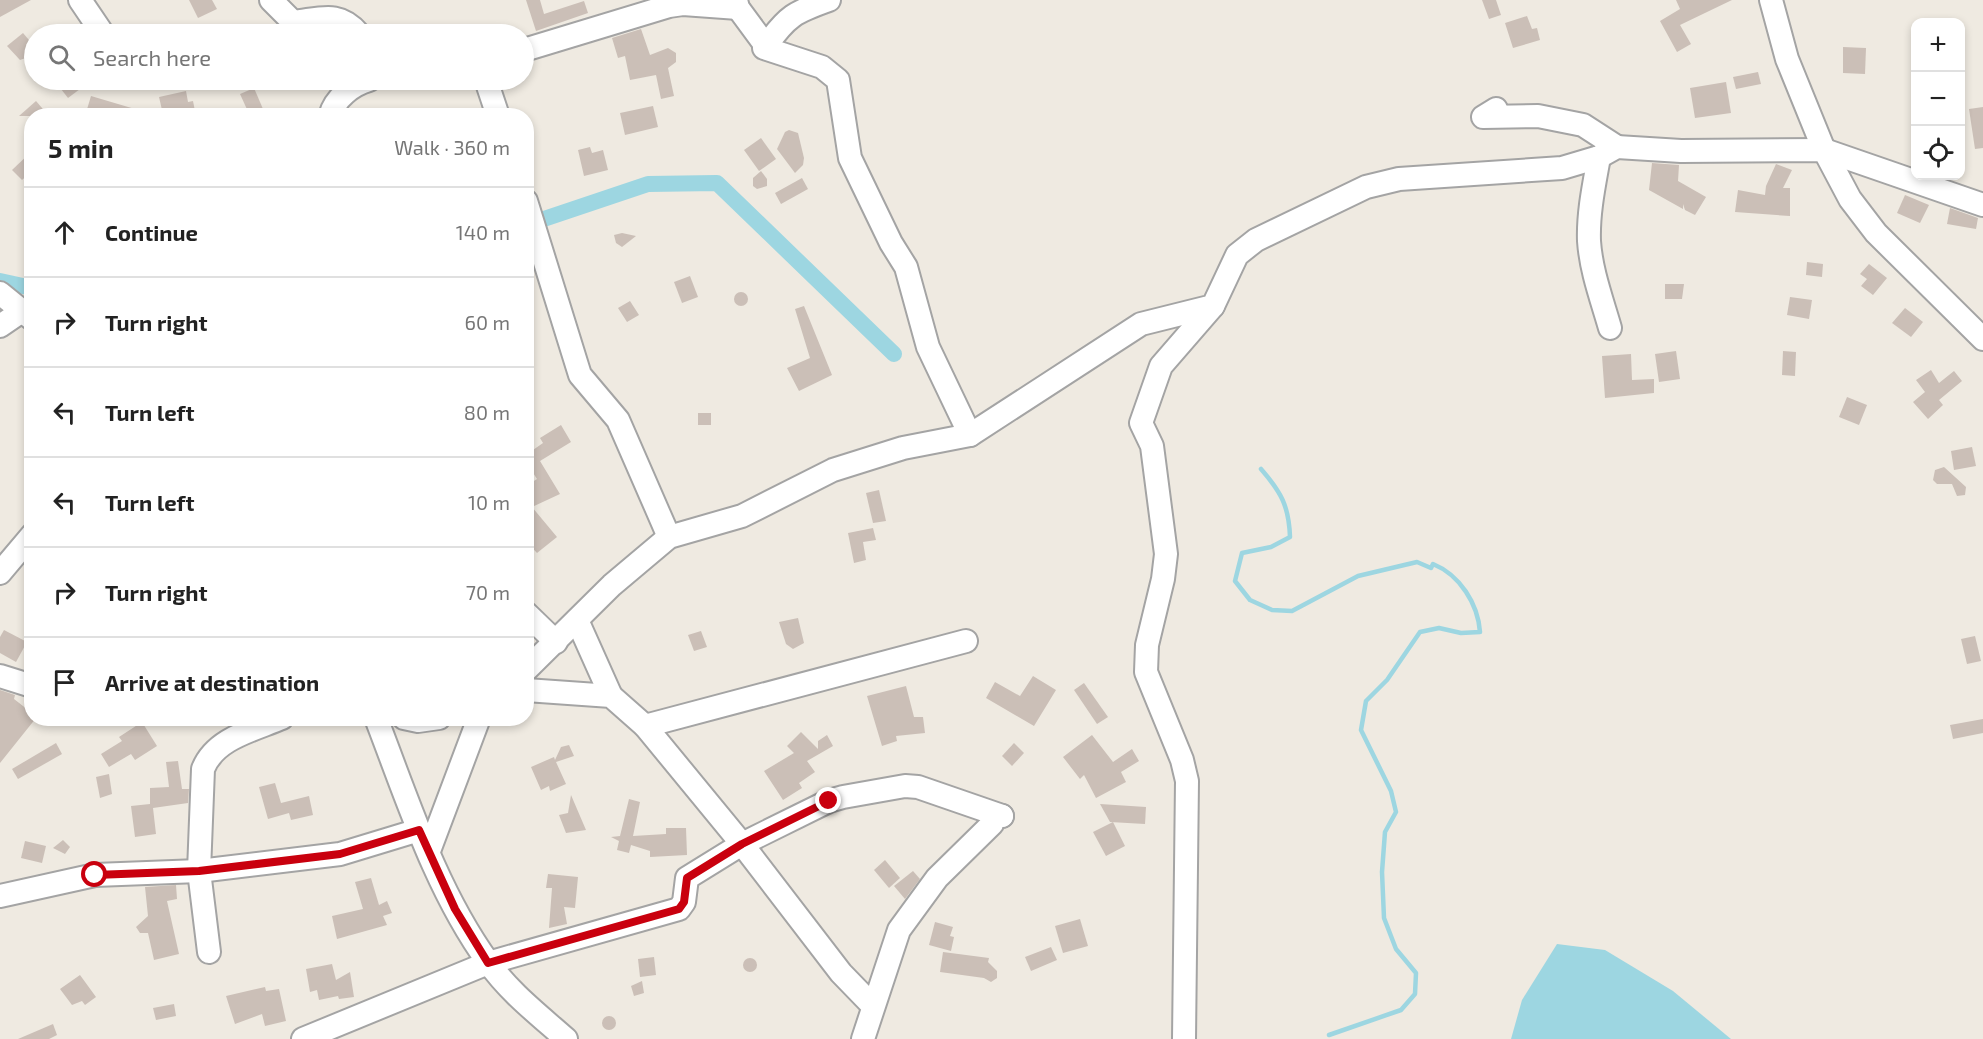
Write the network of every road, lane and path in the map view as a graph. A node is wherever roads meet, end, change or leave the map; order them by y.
1 (80, 0) edge
2 (271, 0) edge
3 (829, 0) edge
4 (1776, 3) edge
5 (737, 4) edge
6 (96, 24) edge
7 (284, 24) edge
8 (304, 24) edge
9 (350, 24) edge
10 (766, 46) junction
11 (534, 47) edge
12 (350, 90) edge
13 (489, 90) edge
14 (335, 108) edge
15 (495, 108) edge
16 (1496, 109) dead end
17 (1824, 150) junction
18 (1608, 152) junction
19 (1983, 205) edge
20 (534, 227) edge
21 (0, 294) edge
22 (1213, 306) junction
23 (24, 313) edge
24 (24, 316) edge
25 (0, 326) edge
26 (1610, 328) dead end
27 (1983, 339) edge
28 (970, 435) junction
29 (669, 537) junction
30 (24, 544) edge
31 (0, 573) edge
32 (577, 620) junction
33 (534, 621) edge
34 (966, 641) dead end
35 (556, 642) junction
36 (534, 663) edge
37 (0, 676) edge
38 (24, 684) edge
39 (534, 691) edge
40 (611, 696) junction
41 (263, 726) edge
42 (379, 726) edge
43 (476, 726) edge
44 (645, 726) junction
45 (419, 830) junction
46 (742, 844) junction
47 (429, 851) junction
48 (199, 871) junction
49 (0, 896) edge
50 (209, 952) dead end
51 (488, 963) junction
52 (873, 1006) junction
53 (303, 1039) edge
54 (566, 1039) edge
55 (863, 1039) edge
56 (1184, 1039) edge

1 - 6 street
2 - 7 street
3 - 10 street
4 - 17 street
5 - 10 street
5 - 11 street
8 - 9 street
10 - 28 street
12 - 14 street
13 - 15 street
16 - 18 street
17 - 18 street
17 - 19 street
17 - 27 street
18 - 22 street
18 - 26 street
20 - 29 street
21 - 23 street
22 - 28 street
22 - 56 street
24 - 25 street
28 - 29 street
29 - 32 street
30 - 31 street
32 - 35 street
32 - 40 street
33 - 35 street
34 - 44 street
35 - 36 street
37 - 38 street
39 - 40 street
40 - 44 street
41 - 48 street
42 - 45 street
43 - 47 street
44 - 46 street
45 - 47 street
45 - 48 street
46 - 51 street
46 - 52 street
46 - 52 street
47 - 51 street
48 - 49 street
48 - 50 street
51 - 53 street
51 - 54 street
52 - 55 street

